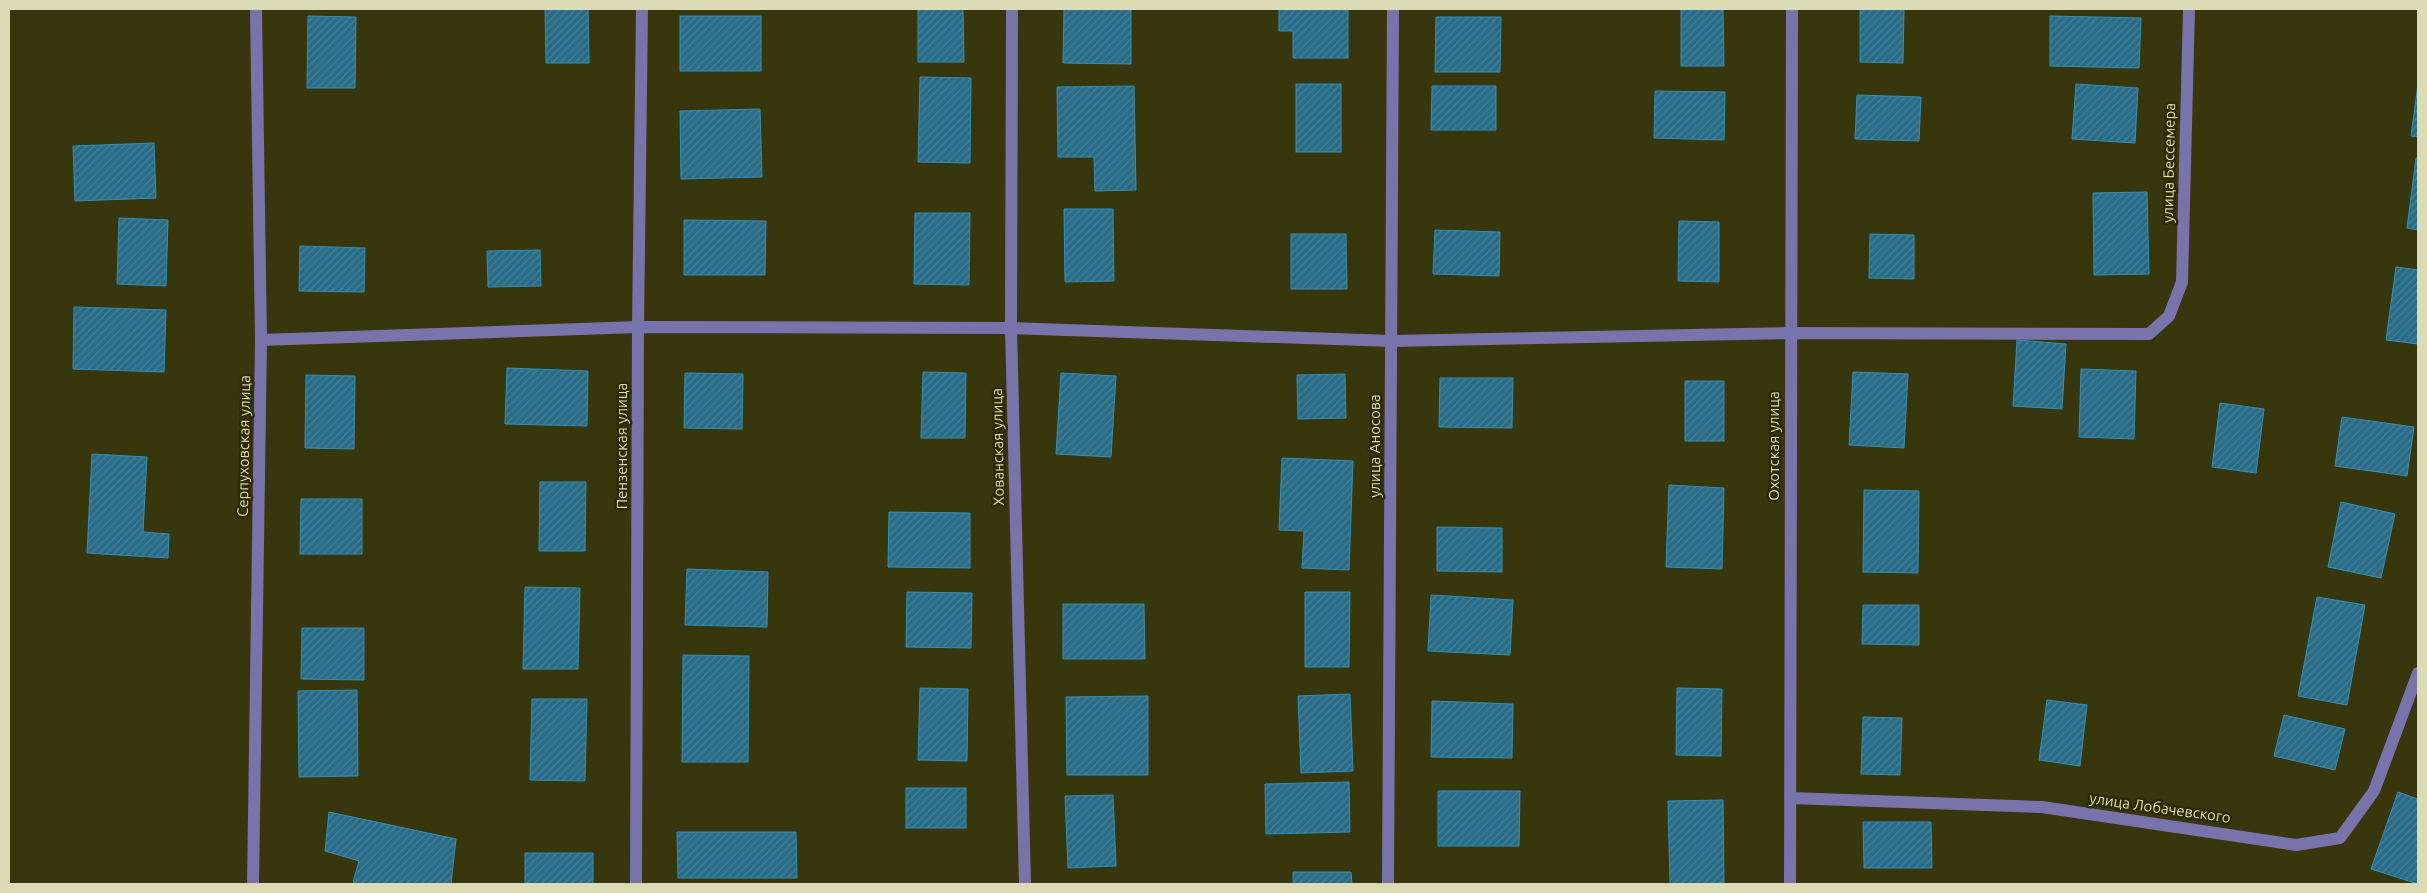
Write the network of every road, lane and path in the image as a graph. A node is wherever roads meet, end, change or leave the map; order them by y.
1 (256, 9) edge
2 (642, 9) edge
3 (1012, 9) edge
4 (1393, 9) edge
5 (1792, 9) edge
6 (2189, 9) edge
7 (638, 327) junction
8 (1011, 328) junction
9 (1791, 333) junction
10 (262, 340) junction
11 (1392, 341) junction
12 (2418, 672) edge
13 (1790, 798) junction
14 (253, 884) edge
15 (636, 884) edge
16 (1025, 884) edge
17 (1388, 884) edge
18 (1790, 884) edge

1 - 10 street, Серпуховская улица
2 - 7 street, Пензенская улица
3 - 8 street, Хованская улица
4 - 11 street, улица Аносова
5 - 9 street, Охотская улица
6 - 9 street, улица Бессемера
7 - 8 street
7 - 10 street
7 - 15 street, Пензенская улица
8 - 11 street
8 - 16 street, Хованская улица
9 - 11 street
9 - 13 street, Охотская улица
10 - 14 street, Серпуховская улица
11 - 17 street, улица Аносова
12 - 13 street, улица Лобачевского
13 - 18 street, Охотская улица

